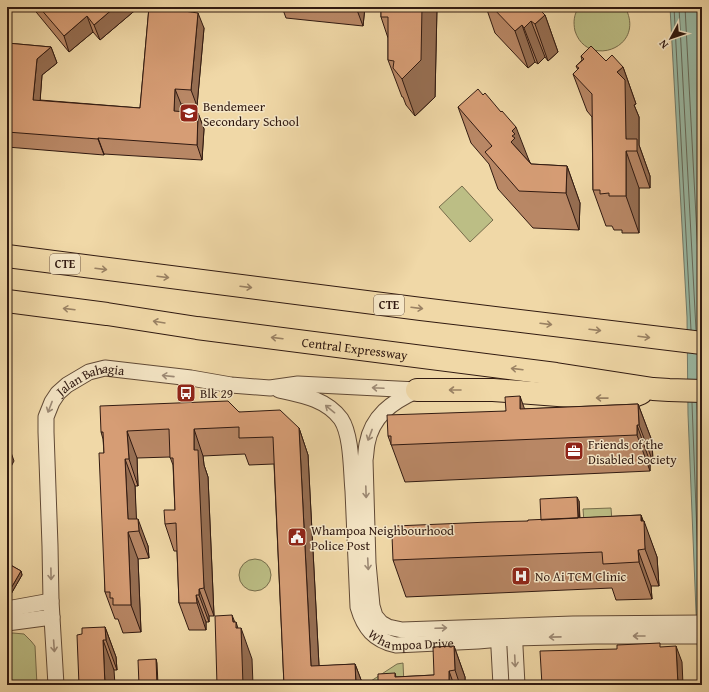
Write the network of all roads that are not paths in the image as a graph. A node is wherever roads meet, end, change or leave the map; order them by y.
1 (7, 256) edge
2 (7, 301) edge
3 (702, 343) edge
4 (270, 388) junction
5 (661, 389) junction
6 (417, 390) junction
7 (702, 391) edge
8 (51, 601) junction
9 (7, 609) edge
10 (52, 618) junction
11 (7, 623) edge
12 (702, 623) edge
13 (677, 630) junction
14 (514, 632) junction
15 (498, 633) junction
16 (702, 636) edge
17 (56, 685) edge
18 (501, 685) edge
19 (517, 685) edge

1 -> 3 highway, CTE
5 -> 2 highway, Central Expressway
6 -> 4 street, Jalan Bahagia
4 -> 8 street, Jalan Bahagia
15 -> 4 street, Whampoa Drive
5 -> 6 highway
5 - 7 highway, Central Expressway
6 -> 15 street, Whampoa Drive
8 - 9 street
8 - 10 street, Jalan Bahagia
10 - 11 street
10 -> 17 street, Jalan Bahagia
12 - 13 street, Whampoa Drive
13 - 14 street, Whampoa Drive
13 - 16 street, Whampoa Drive
14 - 15 street, Whampoa Drive
14 -> 19 street
15 - 18 street

